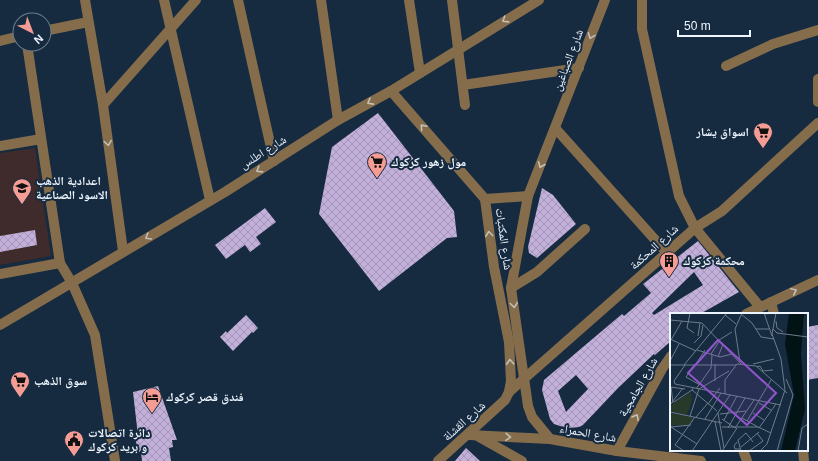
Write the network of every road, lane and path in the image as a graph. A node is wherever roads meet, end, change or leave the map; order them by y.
1 (85, 0) edge
2 (164, 0) edge
3 (196, 0) edge
4 (238, 0) edge
5 (320, 0) edge
6 (409, 0) edge
7 (452, 0) edge
8 (605, 0) edge
9 (642, 0) edge
10 (533, 2) edge
11 (88, 22) junction
12 (171, 28) junction
13 (52, 29) edge
14 (818, 30) edge
15 (12, 38) edge
16 (0, 41) edge
17 (460, 49) junction
18 (28, 52) edge
19 (726, 66) dead end
20 (579, 68) junction
21 (420, 73) junction
22 (818, 80) edge
23 (463, 85) junction
24 (391, 91) junction
25 (818, 102) edge
26 (103, 104) junction
27 (465, 105) dead end
28 (338, 120) junction
29 (818, 124) edge
30 (556, 129) junction
31 (41, 139) junction
32 (0, 146) edge
33 (274, 161) junction
34 (528, 196) junction
35 (485, 199) junction
36 (210, 200) junction
37 (695, 228) junction
38 (585, 229) dead end
39 (123, 251) junction
40 (668, 253) junction
41 (60, 263) junction
42 (0, 274) edge
43 (818, 280) edge
44 (72, 283) junction
45 (511, 288) junction
46 (771, 302) junction
47 (760, 307) junction
48 (748, 313) edge
49 (774, 313) edge
50 (0, 325) edge
51 (670, 357) edge
52 (524, 381) junction
53 (507, 396) junction
54 (472, 435) junction
55 (550, 439) junction
56 (617, 451) junction
57 (743, 451) edge
58 (803, 451) edge
59 (636, 457) edge
60 (115, 461) edge
61 (438, 461) edge
62 (522, 461) edge
63 (701, 461) edge
64 (747, 461) edge
65 (804, 461) edge

1 - 11 street
2 - 12 street
3 - 12 street
4 - 33 street
5 - 28 street
6 - 21 street
7 - 17 street
8 -> 20 street, شارع الصباغين
9 - 37 street
10 -> 17 street, شارع اطلس
11 - 13 street
11 - 26 street
12 - 26 street
12 - 36 street
14 - 19 street
15 - 16 street
17 - 21 street, شارع اطلس
17 - 23 street
18 - 31 street
20 - 23 street
20 - 30 street, شارع الصباغين
21 - 24 street, شارع اطلس
22 - 25 street
23 - 27 street
24 -> 28 street, شارع اطلس
35 -> 24 street, شارع المكتبات
26 -> 39 street
28 - 33 street, شارع اطلس
29 - 37 street, شارع المحكمة
30 -> 34 street, شارع المكتبات
30 - 40 street
31 - 32 street
31 - 41 street
33 -> 36 street, شارع اطلس
34 - 35 street
34 - 45 street, شارع المكتبات
53 -> 35 street, شارع المكتبات
36 -> 39 street, شارع اطلس
37 - 40 street, شارع المحكمة
37 - 47 street
38 - 45 street
39 - 44 street, شارع اطلس
40 - 52 street, شارع المحكمة
41 - 42 street
41 - 44 street
46 -> 43 street
44 - 50 street, شارع اطلس
44 - 60 street
45 -> 52 street, شارع المكتبات
46 - 47 street
46 - 49 street
47 - 48 street
56 -> 51 street, شارع الجامجية
52 - 53 street, شارع المحكمة
52 - 55 street, شارع المكتبات
53 - 54 street, شارع القشلة
54 -> 55 street, شارع الحمراء
54 - 61 street, شارع القشلة
54 - 62 street
55 - 56 street, شارع الحمراء
56 - 59 street, شارع الحمراء
57 - 64 street
58 - 65 street
59 - 63 street, شارع الحمراء

